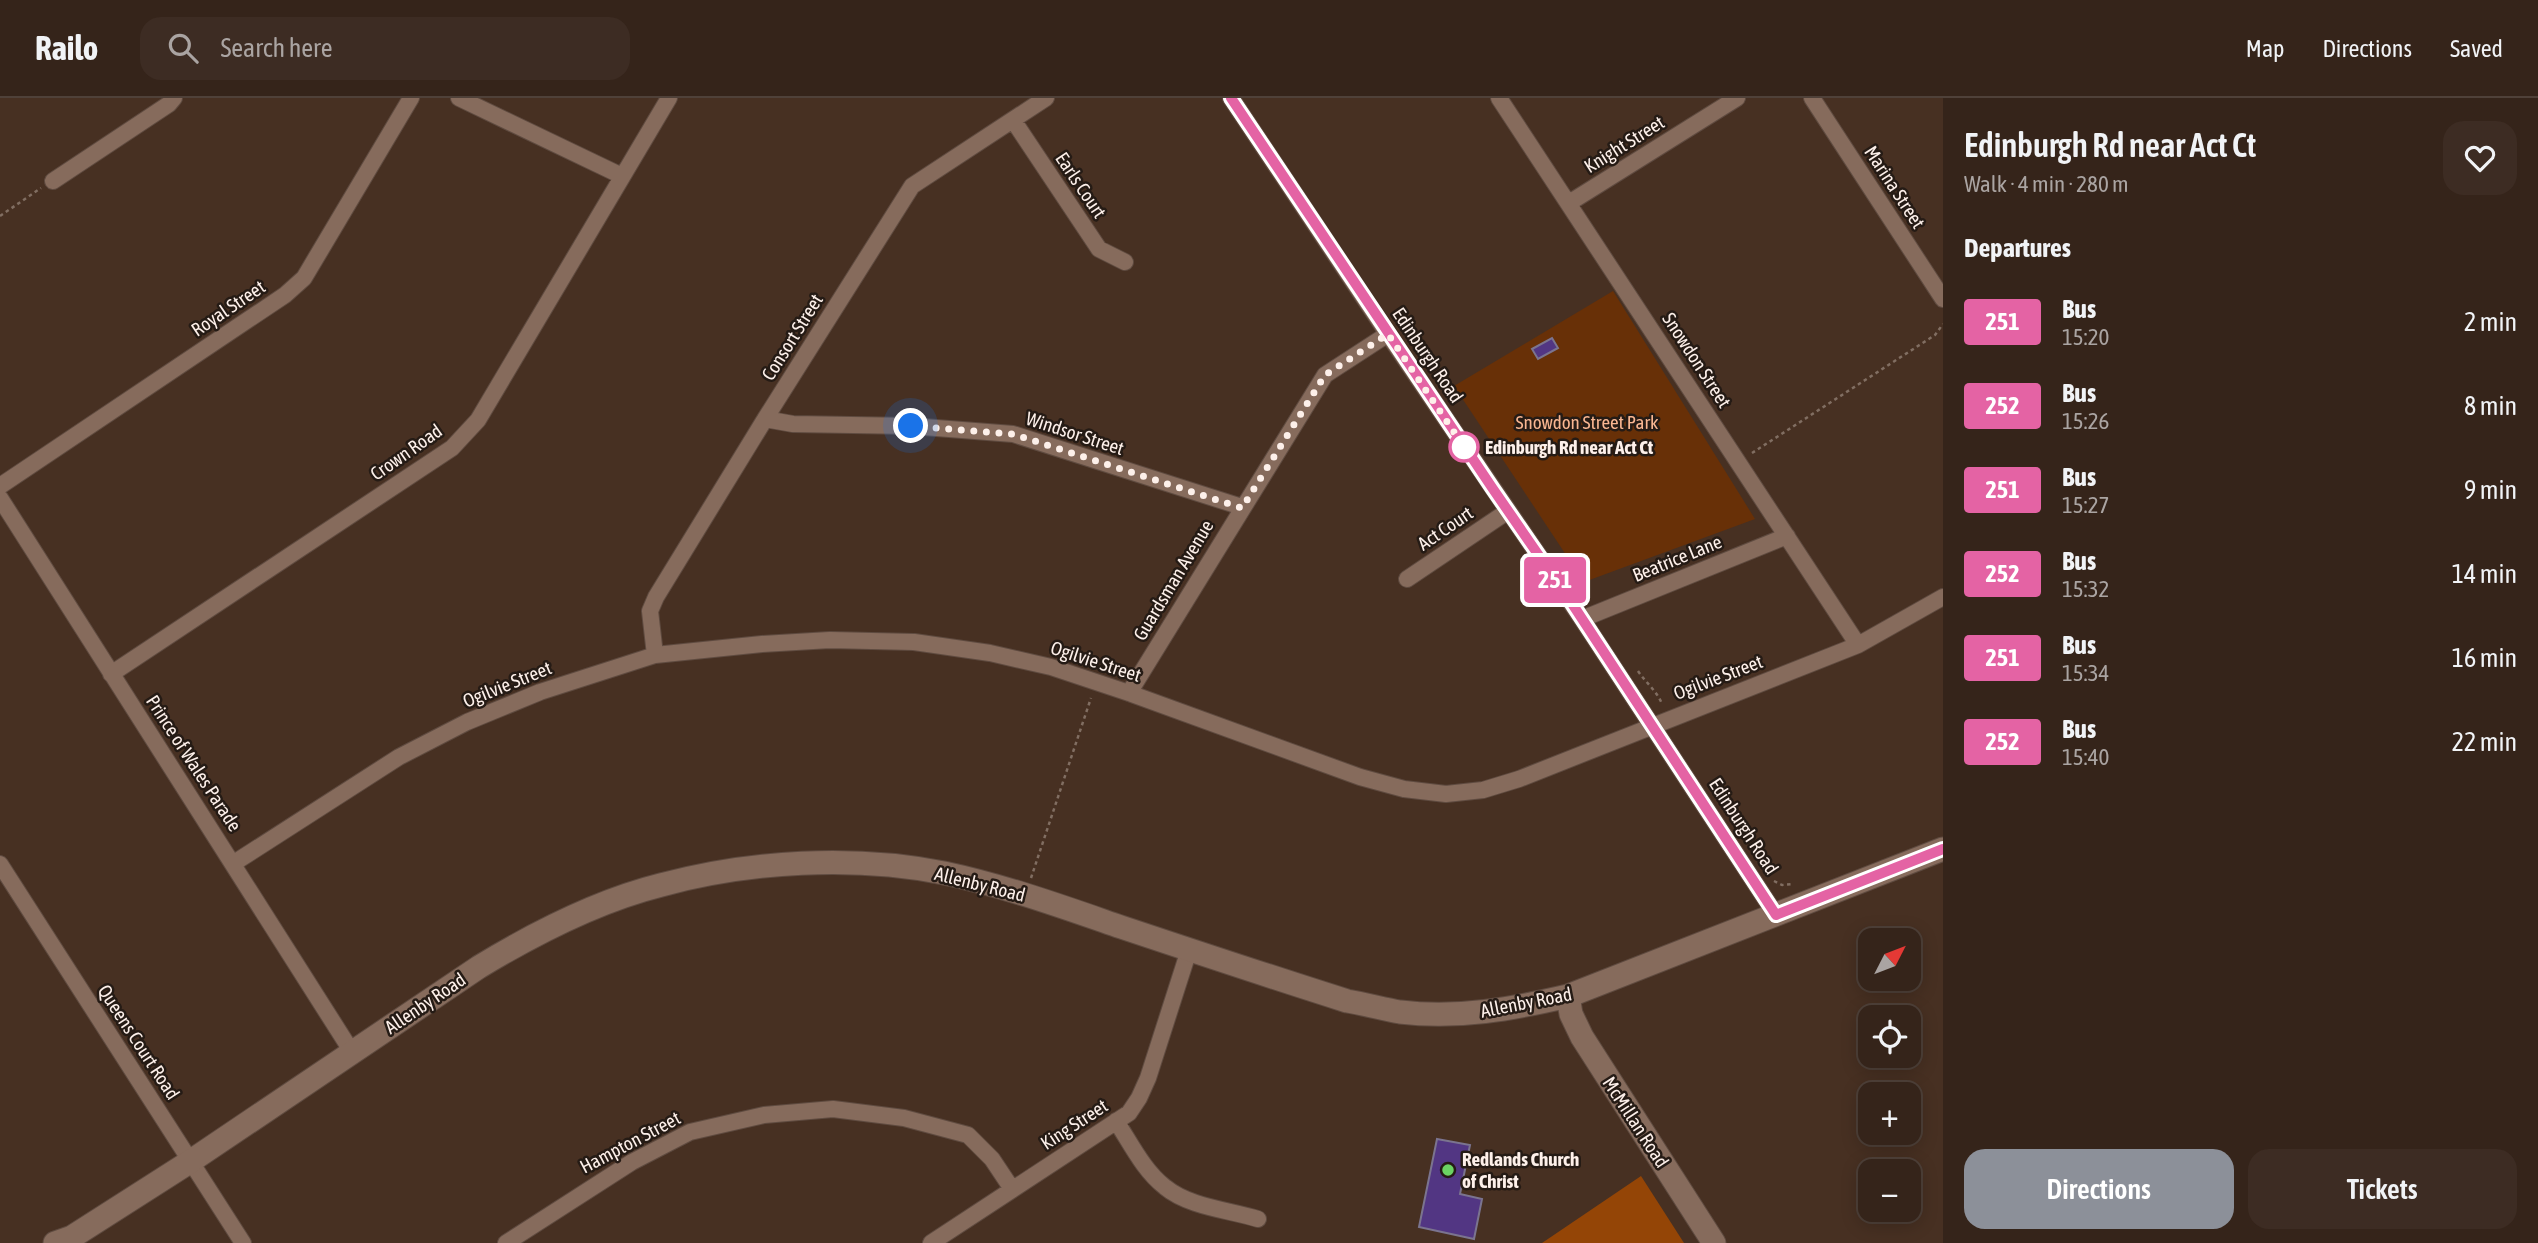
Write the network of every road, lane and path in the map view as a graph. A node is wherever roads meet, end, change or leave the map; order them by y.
1 (174, 98) edge
2 (411, 98) edge
3 (459, 98) edge
4 (669, 98) edge
5 (1046, 98) edge
6 (1231, 98) edge
7 (1499, 98) edge
8 (1737, 98) edge
9 (1812, 98) edge
10 (1013, 120) junction
11 (622, 176) junction
12 (52, 181) joint
13 (1569, 203) junction
14 (0, 216) edge
15 (1125, 262) dead end
16 (1943, 299) edge
17 (1943, 324) edge
18 (1388, 334) junction
19 (765, 418) junction
20 (1739, 462) junction
21 (0, 486) edge
22 (0, 498) edge
23 (1242, 508) junction
24 (1508, 512) junction
25 (1787, 536) junction
26 (1406, 579) dead end
27 (1943, 597) edge
28 (1582, 619) junction
29 (1858, 645) junction
30 (655, 655) junction
31 (111, 674) junction
32 (1096, 683) junction
33 (1129, 693) junction
34 (1653, 726) junction
35 (1943, 849) edge
36 (234, 863) junction
37 (0, 864) edge
38 (1025, 894) junction
39 (1776, 915) junction
40 (1189, 950) junction
41 (1568, 996) junction
42 (352, 1052) junction
43 (1116, 1121) junction
44 (191, 1161) junction
45 (1012, 1189) junction
46 (1258, 1219) dead end
47 (64, 1241) edge
48 (243, 1243) edge
49 (506, 1243) edge
50 (931, 1243) edge
51 (1714, 1243) edge

1 - 12 street
2 - 21 street, Royal Street
3 - 11 street
4 - 11 street, Crown Road
5 - 10 street, Consort Street
6 - 18 street, Edinburgh Road
7 - 13 street, Snowdon Street
8 - 13 street, Knight Street
9 - 16 street, Marina Street
10 - 15 street, Earls Court
10 - 19 street, Consort Street
11 - 31 street, Crown Road
12 - 14 path
13 - 20 street, Snowdon Street
17 - 20 path
18 - 23 street, Guardsman Avenue
18 - 24 street, Edinburgh Road
19 - 23 street, Windsor Street
19 - 30 street, Consort Street
20 - 25 street, Snowdon Street
22 - 31 street, Prince of Wales Parade
23 - 33 street, Guardsman Avenue
24 - 26 street, Act Court
24 - 28 street, Edinburgh Road
25 - 28 street, Beatrice Lane
25 - 29 street, Snowdon Street
27 - 29 street, Ogilvie Street
28 - 34 street, Edinburgh Road
29 - 34 street, Ogilvie Street
30 - 32 street, Ogilvie Street
30 - 36 street, Ogilvie Street
31 - 36 street, Prince of Wales Parade
32 - 33 street, Ogilvie Street
32 - 38 path
33 - 34 street, Ogilvie Street
34 - 39 street, Edinburgh Road
35 - 39 main road, Allenby Road
36 - 42 street, Prince of Wales Parade
37 - 44 street, Queens Court Road
38 - 40 main road, Allenby Road
38 - 42 main road, Allenby Road
39 - 41 main road, Allenby Road
40 - 41 main road, Allenby Road
40 - 43 street, King Street
41 - 51 main road, McMillan Road
42 - 44 main road, Allenby Road
43 - 45 street, King Street
43 - 46 street
44 - 47 main road, Allenby Road
44 - 48 street, Queens Court Road
45 - 49 street, Hampton Street
45 - 50 street, King Street

